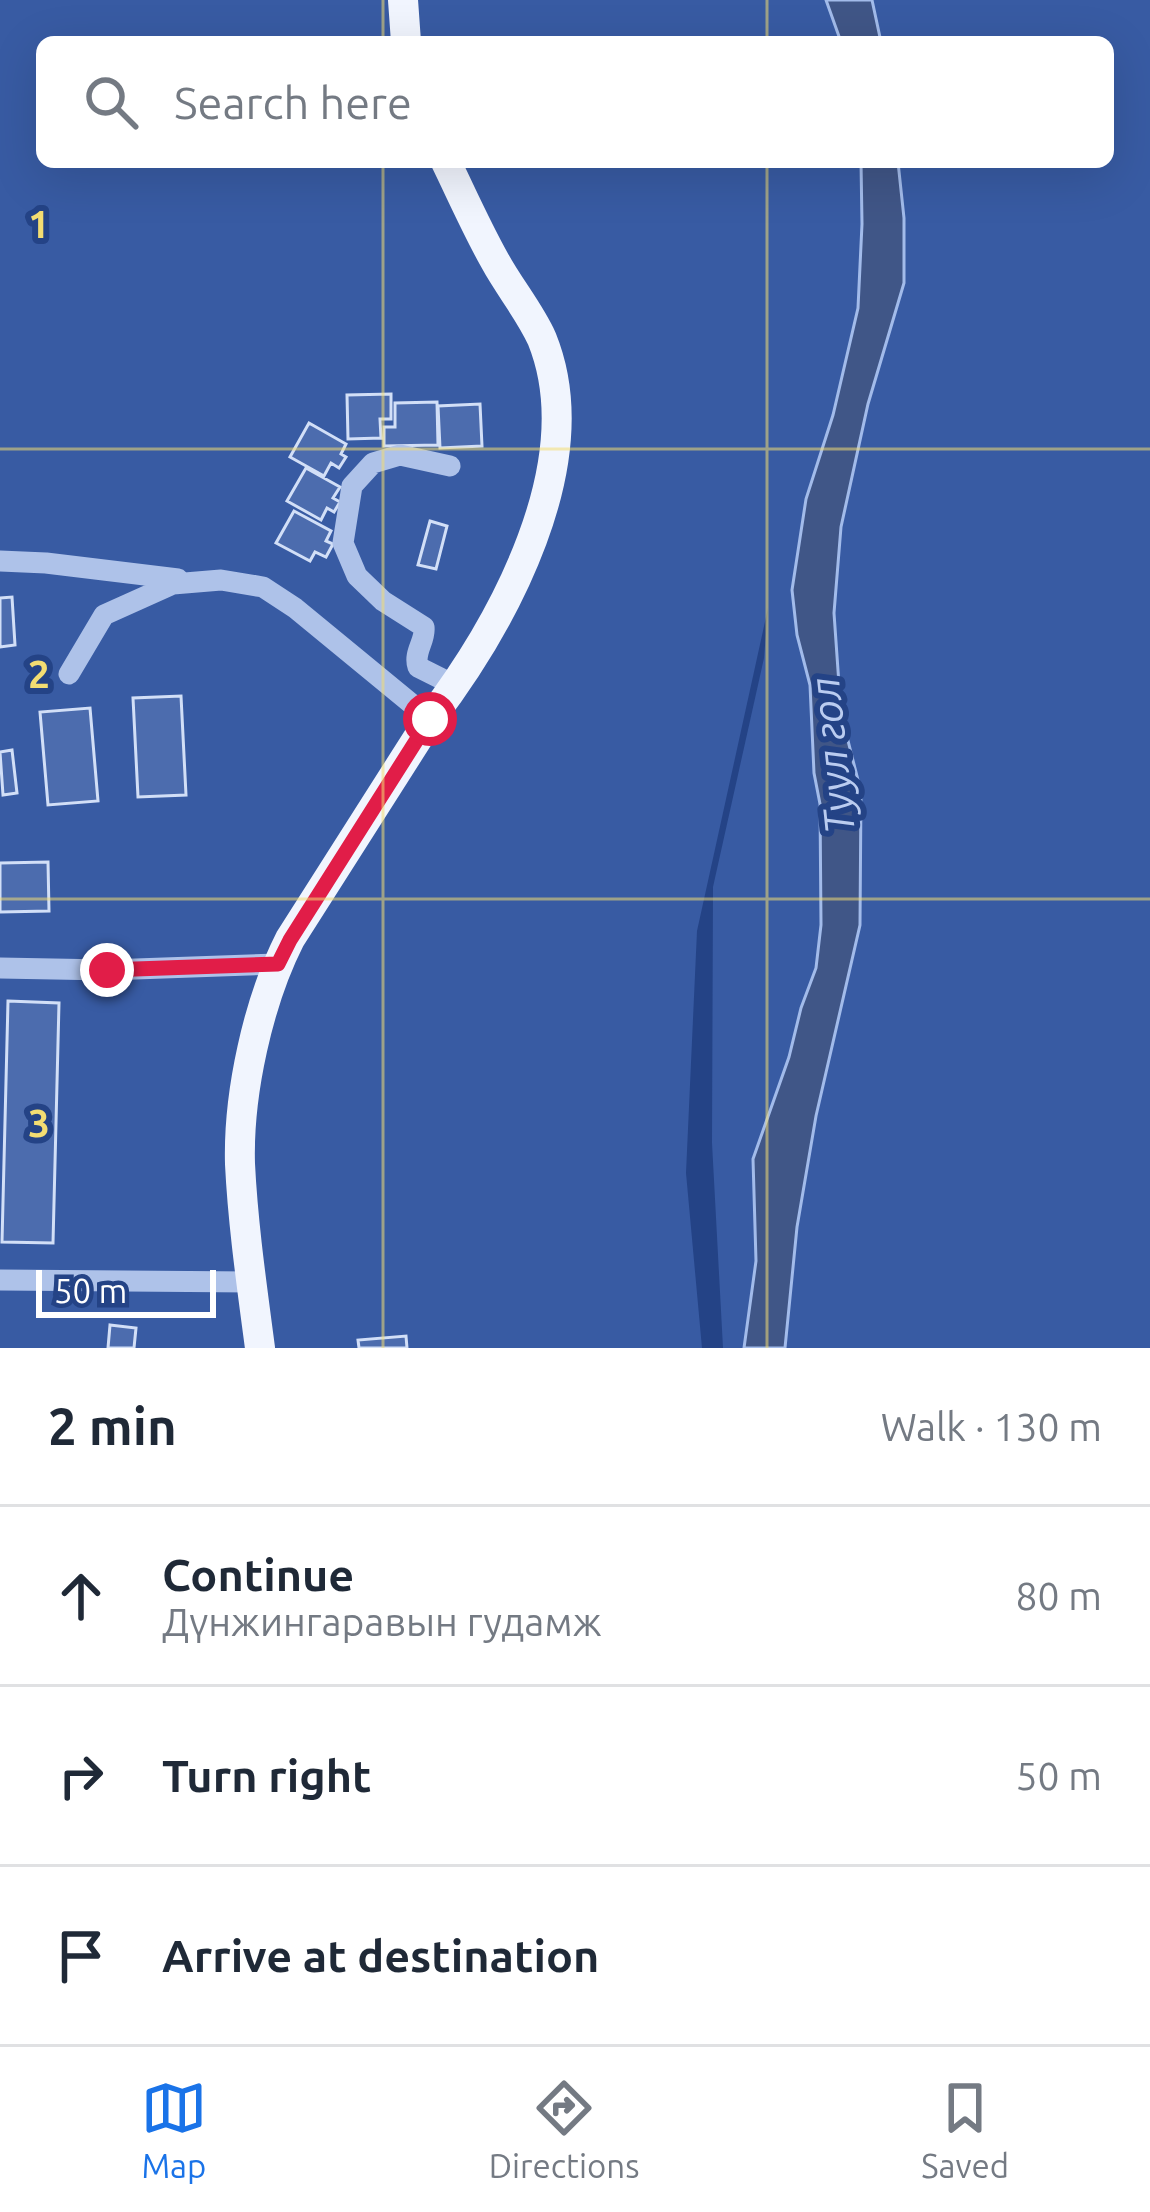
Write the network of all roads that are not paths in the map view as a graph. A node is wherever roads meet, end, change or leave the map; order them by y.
1 (403, 0) edge
2 (406, 36) edge
3 (449, 168) edge
4 (450, 466) dead end
5 (0, 560) edge
6 (201, 582) junction
7 (69, 674) dead end
8 (456, 686) junction
9 (430, 719) junction
10 (278, 964) junction
11 (0, 968) edge
12 (0, 1280) edge
13 (251, 1282) junction
14 (260, 1348) edge

1 - 2 main road
3 - 8 main road
4 - 8 street
5 - 6 street
6 - 7 street
6 - 9 street
8 - 9 main road
9 - 10 main road
10 - 11 street
10 - 13 main road
12 - 13 street
13 - 14 main road

